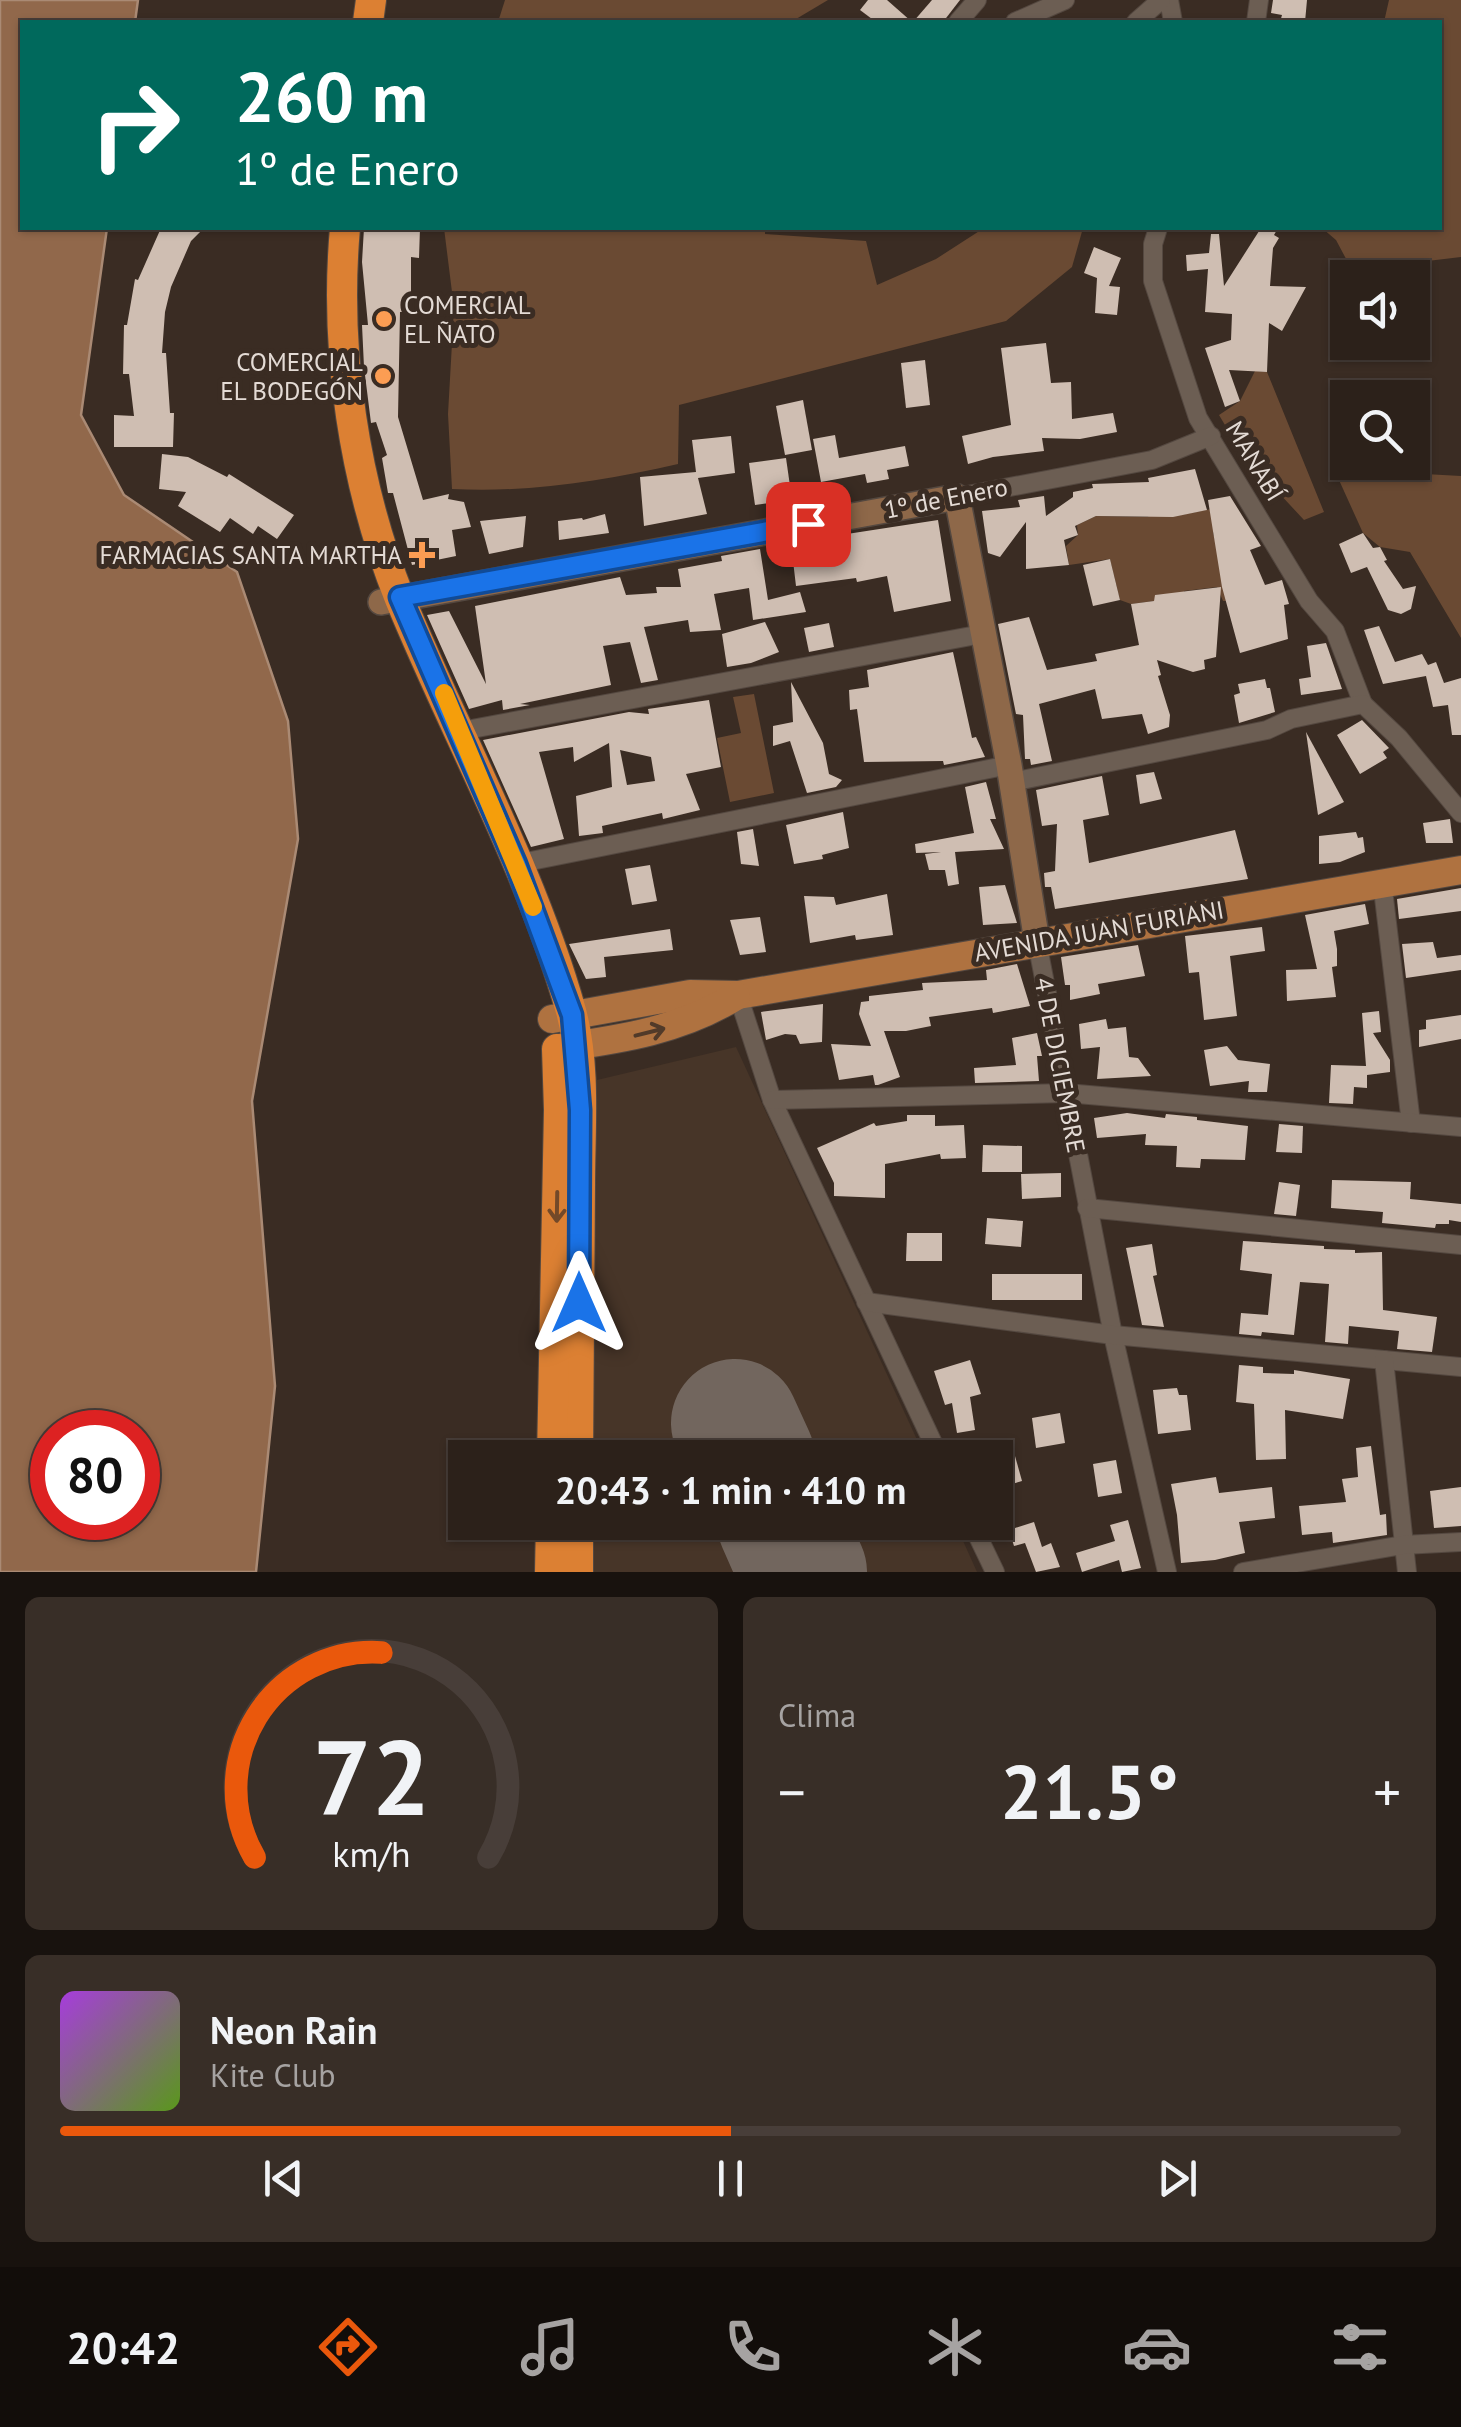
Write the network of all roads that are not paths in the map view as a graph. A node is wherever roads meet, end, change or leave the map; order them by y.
1 (977, 0) edge
2 (1065, 0) edge
3 (1161, 0) edge
4 (960, 20) edge
5 (1020, 20) edge
6 (1138, 20) edge
7 (327, 230) edge
8 (345, 230) edge
9 (1157, 230) edge
10 (1212, 436) junction
11 (957, 497) junction
12 (390, 600) junction
13 (982, 634) junction
14 (1364, 704) junction
15 (461, 731) junction
16 (1011, 774) junction
17 (1461, 813) edge
18 (516, 864) junction
19 (1461, 870) edge
20 (1382, 882) junction
21 (1038, 942) junction
22 (738, 995) junction
23 (564, 1032) junction
24 (1066, 1094) junction
25 (772, 1100) junction
26 (1411, 1122) junction
27 (1461, 1127) edge
28 (1086, 1208) junction
29 (1461, 1245) edge
30 (866, 1302) junction
31 (1113, 1335) junction
32 (1384, 1360) junction
33 (1461, 1367) edge
34 (552, 1440) edge
35 (578, 1440) edge
36 (931, 1440) edge
37 (550, 1540) edge
38 (578, 1540) edge
39 (980, 1540) edge
40 (1461, 1542) edge
41 (1403, 1544) junction
42 (550, 1572) edge
43 (578, 1572) edge
44 (995, 1572) edge
45 (1167, 1572) edge
46 (1244, 1572) edge
47 (1407, 1572) edge

1 - 4 street
2 - 5 street
3 - 6 street
7 - 12 highway
8 - 12 highway
9 - 10 street, MANABÍ
10 - 11 street, 1º de Enero
10 - 14 street, MANABÍ
11 - 12 street, 1º de Enero
11 - 13 street, 4 DE DICIEMBRE
12 - 15 highway
12 - 23 highway
13 - 15 street
13 - 16 street, 4 DE DICIEMBRE
14 - 16 street
14 - 17 street
15 - 18 highway
16 - 18 street
16 - 21 street, 4 DE DICIEMBRE
18 - 23 highway
19 - 20 main road, AVENIDA JUAN FURIANI
20 - 21 main road, AVENIDA JUAN FURIANI
20 - 26 street
21 - 22 main road, AVENIDA JUAN FURIANI
21 - 24 street, 4 DE DICIEMBRE
22 - 23 main road, AVENIDA JUAN FURIANI
22 - 25 street
23 -> 34 highway
23 - 35 highway
24 - 25 street
24 - 26 street
24 - 28 street, 4 DE DICIEMBRE
25 - 30 street
26 - 27 street
28 - 29 street
28 - 31 street, 4 DE DICIEMBRE
30 - 31 street
30 - 36 street
31 - 32 street
31 - 45 street, 4 DE DICIEMBRE
32 - 33 street
32 - 41 street
37 - 42 highway
38 - 43 highway
39 - 44 street
40 - 41 street
41 - 46 street
41 - 47 street

